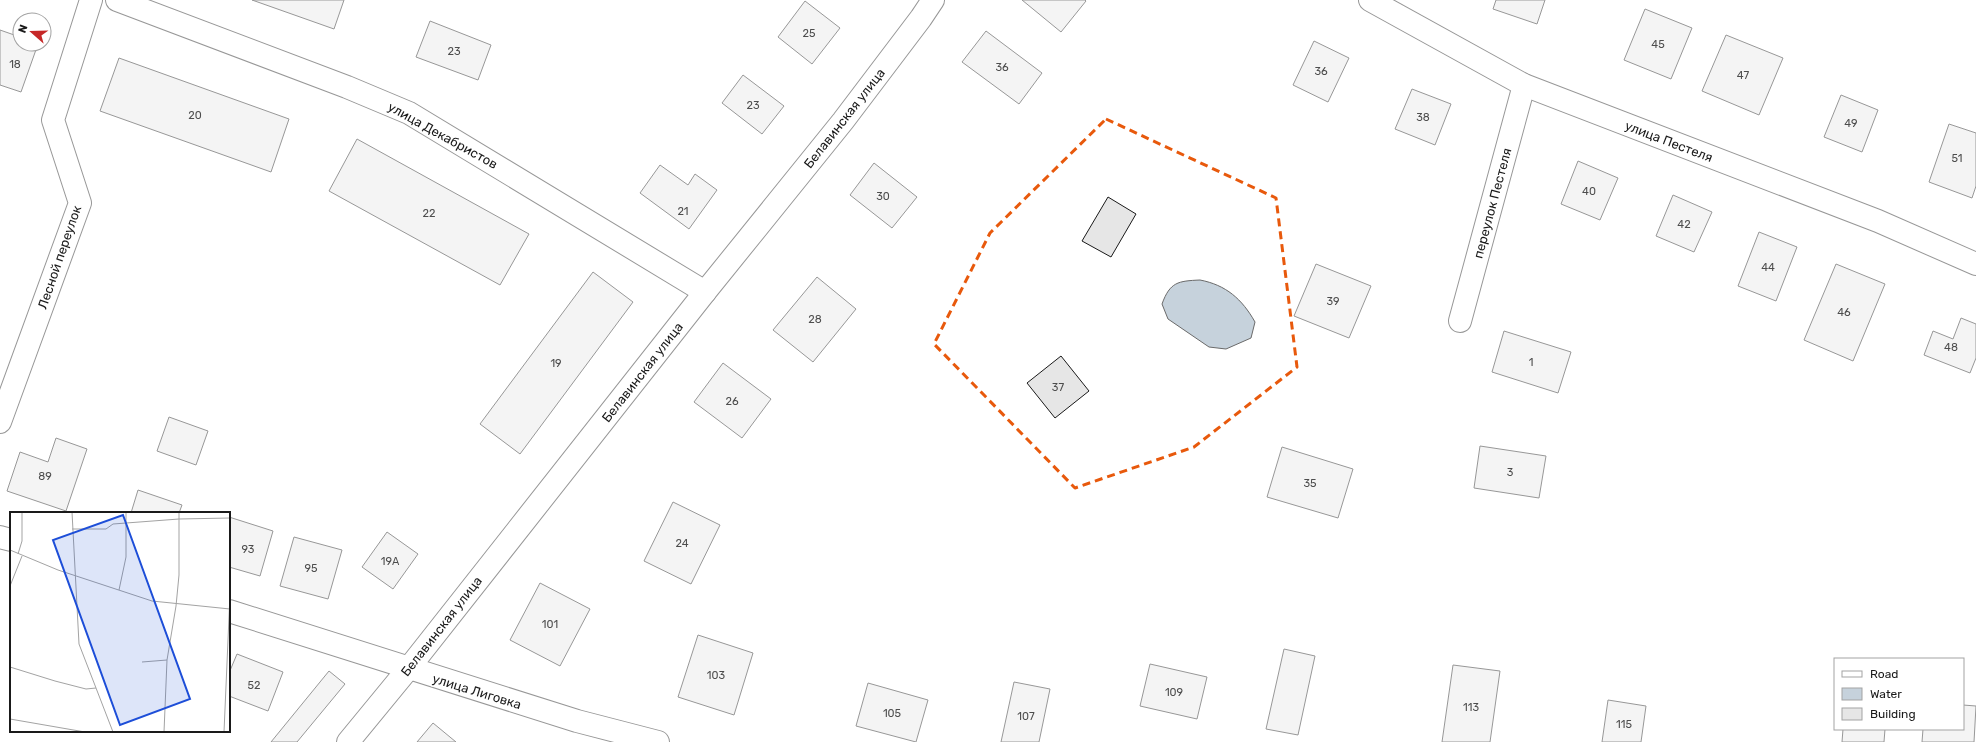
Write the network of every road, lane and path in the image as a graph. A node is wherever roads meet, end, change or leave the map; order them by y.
1 (92, 0) edge
2 (117, 0) edge
3 (933, 0) edge
4 (1370, 0) edge
5 (1524, 85) junction
6 (1976, 264) edge
7 (705, 292) junction
8 (1460, 321) dead end
9 (0, 422) edge
10 (0, 537) edge
11 (10, 540) edge
12 (230, 611) edge
13 (408, 669) junction
14 (348, 742) edge
15 (658, 742) edge

1 - 9 street, Лесной переулок
2 - 7 street, улица Декабристов
3 - 7 street, Белавинская улица
4 - 5 street, улица Пестеля
5 - 6 street, улица Пестеля
5 - 8 street, переулок Пестеля
7 - 13 street, Белавинская улица
10 - 11 street
12 - 13 street, улица Лиговка
13 - 14 street, Белавинская улица
13 - 15 street, улица Лиговка

